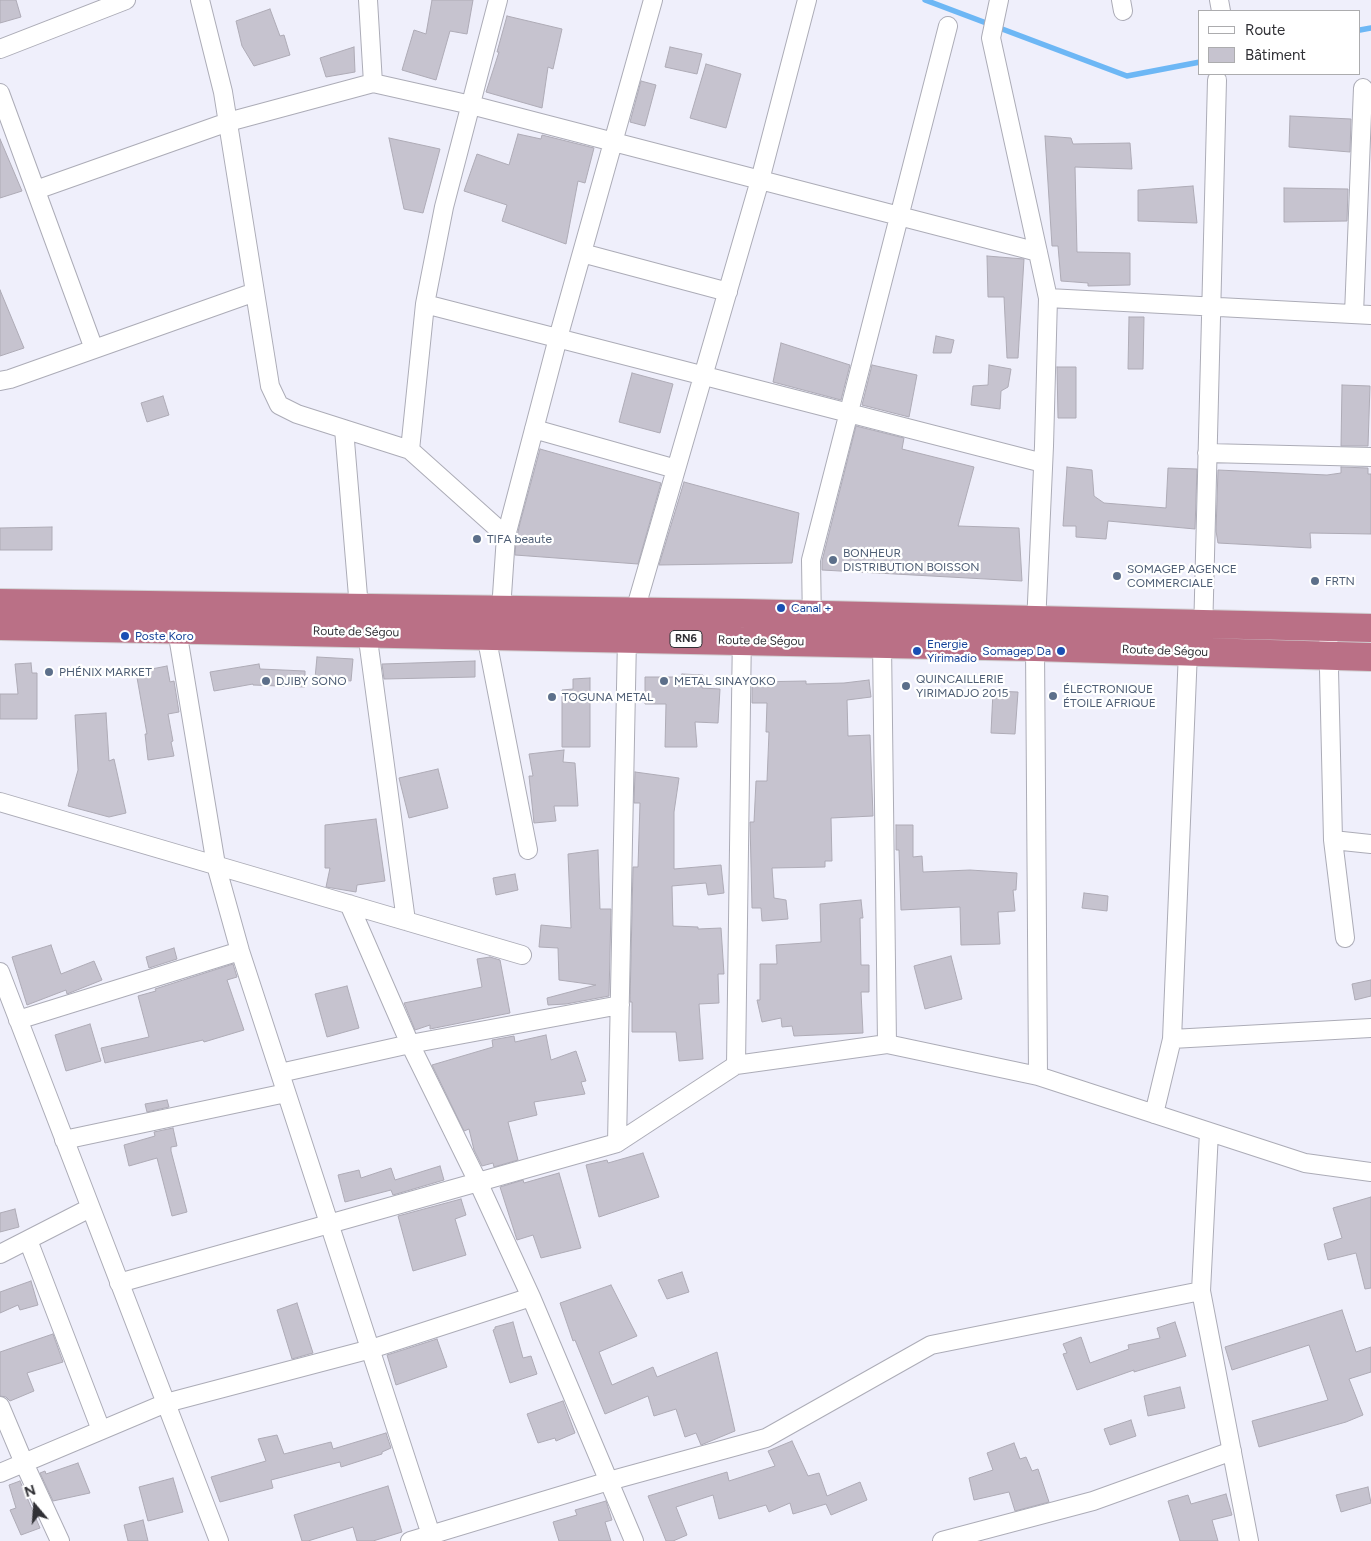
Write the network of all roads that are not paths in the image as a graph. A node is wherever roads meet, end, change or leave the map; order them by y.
1 (126, 0) edge
2 (200, 0) edge
3 (368, 0) edge
4 (498, 0) edge
5 (654, 0) edge
6 (807, 0) edge
7 (998, 0) edge
8 (948, 26) dead end
9 (0, 49) edge
10 (1217, 80) dead end
11 (374, 83) junction
12 (1362, 88) dead end
13 (0, 93) edge
14 (471, 104) junction
15 (228, 122) junction
16 (614, 142) junction
17 (760, 180) junction
18 (36, 190) junction
19 (900, 216) junction
20 (1038, 252) junction
21 (582, 253) junction
22 (255, 292) junction
23 (728, 292) junction
24 (1048, 298) junction
25 (425, 304) junction
26 (1211, 306) junction
27 (1362, 314) edge
28 (558, 338) junction
29 (94, 349) junction
30 (703, 376) junction
31 (0, 381) edge
32 (849, 413) junction
33 (344, 429) junction
34 (534, 429) junction
35 (410, 450) junction
36 (1207, 453) junction
37 (1371, 458) edge
38 (1043, 463) junction
39 (676, 469) junction
40 (506, 536) junction
41 (0, 603) edge
42 (501, 610) junction
43 (634, 612) junction
44 (742, 613) junction
45 (812, 615) junction
46 (1036, 619) junction
47 (363, 620) junction
48 (1203, 624) junction
49 (0, 626) edge
50 (1328, 627) junction
51 (1371, 628) edge
52 (177, 630) junction
53 (486, 635) junction
54 (627, 638) junction
55 (742, 640) junction
56 (813, 642) junction
57 (882, 643) junction
58 (1035, 647) junction
59 (1195, 652) junction
60 (1328, 656) junction
61 (1371, 657) edge
62 (0, 802) edge
63 (1333, 840) junction
64 (1371, 844) edge
65 (528, 850) dead end
66 (216, 865) junction
67 (349, 904) junction
68 (406, 920) junction
69 (1344, 938) dead end
70 (240, 950) junction
71 (522, 955) dead end
72 (0, 972) edge
73 (620, 1005) junction
74 (18, 1020) junction
75 (1371, 1028) edge
76 (1172, 1039) junction
77 (410, 1044) junction
78 (887, 1044) junction
79 (736, 1065) junction
80 (280, 1073) junction
81 (1038, 1076) junction
82 (286, 1092) junction
83 (1154, 1114) junction
84 (1209, 1132) junction
85 (64, 1140) junction
86 (617, 1143) junction
87 (1371, 1172) edge
88 (478, 1182) junction
89 (90, 1208) junction
90 (329, 1224) junction
91 (28, 1240) junction
92 (0, 1254) edge
93 (120, 1283) junction
94 (1201, 1291) junction
95 (531, 1298) junction
96 (370, 1350) junction
97 (166, 1403) junction
98 (0, 1406) edge
99 (100, 1430) junction
100 (1232, 1452) junction
101 (24, 1463) junction
102 (0, 1473) edge
103 (608, 1481) junction
104 (432, 1538) edge
105 (60, 1541) edge
106 (219, 1541) edge
107 (410, 1541) edge
108 (634, 1541) edge
109 (942, 1541) edge
110 (1249, 1541) edge

1 - 9 street
2 - 15 street
3 - 11 street
4 - 14 street
5 - 16 street
6 - 17 street
7 - 20 street
8 - 19 street
10 - 26 street
11 - 14 street
11 - 15 street
12 - 27 street
13 - 18 street
14 - 16 street
14 - 25 street
15 - 18 street
15 - 22 street
16 - 17 street
16 - 21 street
17 - 19 street
17 - 23 street
18 - 29 street
19 - 20 street
19 - 32 street
20 - 24 street
21 - 23 street
21 - 28 street
22 - 29 street
22 - 33 street
23 - 30 street
24 - 26 street
24 - 38 street
25 - 28 street
25 - 35 street
26 - 27 street
26 - 36 street
28 - 30 street
28 - 34 street
29 - 31 street
30 - 32 street
30 - 39 street
32 - 38 street
32 - 45 street
33 - 35 street
33 - 47 street
34 - 39 street
34 - 40 street
35 - 40 street
36 - 37 street
36 - 48 street
38 - 46 street
39 - 43 street
40 - 42 street
41 - 47 highway, Route de Ségou / RN6
42 - 43 highway, Route de Ségou / RN6
42 - 47 highway, Route de Ségou / RN6
43 - 44 highway, Route de Ségou / RN6
43 - 54 street
44 - 45 highway, Route de Ségou / RN6
44 - 55 street
45 - 46 highway, Route de Ségou / RN6
45 - 56 street
46 - 48 highway, Route de Ségou / RN6
46 - 58 street
47 - 52 highway, Route de Ségou / RN6
47 - 53 highway, Route de Ségou / RN6
47 - 68 street
48 - 50 highway, Route de Ségou / RN6
48 - 59 street
49 - 52 highway, Route de Ségou / RN6
50 - 51 highway, Route de Ségou / RN6
50 - 60 street
52 - 66 street
53 - 54 highway, Route de Ségou / RN6
53 - 65 street
54 - 55 highway, Route de Ségou / RN6
54 - 73 street
55 - 56 highway, Route de Ségou / RN6
55 - 79 street
56 - 57 highway, Route de Ségou / RN6
57 - 58 highway, Route de Ségou / RN6
57 - 78 street
58 - 59 highway, Route de Ségou / RN6
58 - 81 street
59 - 60 highway, Route de Ségou / RN6
59 - 76 street
60 - 61 highway, Route de Ségou / RN6
60 - 63 street
62 - 66 street
63 - 64 street
63 - 69 street
66 - 67 street
66 - 70 street
67 - 68 street
67 - 77 street
68 - 71 street
70 - 74 street
70 - 80 street
72 - 74 street
73 - 77 street
73 - 86 street
74 - 85 street
75 - 76 street
76 - 83 street
77 - 80 street
77 - 88 street
78 - 79 street
78 - 81 street
79 - 86 street
80 - 82 street
81 - 83 street
82 - 85 street
82 - 90 street
83 - 84 street
84 - 87 street
84 - 94 street
85 - 89 street
86 - 88 street
88 - 90 street
88 - 95 street
89 - 91 street
89 - 93 street
90 - 93 street
90 - 96 street
91 - 92 street
91 - 99 street
93 - 97 street
94 - 100 street
94 - 103 street
95 - 96 street
95 - 103 street
96 - 97 street
96 - 104 street
97 - 99 street
97 - 106 street
98 - 101 street
99 - 101 street
100 - 109 street
100 - 110 street
101 - 102 street
101 - 105 street
103 - 104 street
103 - 108 street
104 - 107 street

